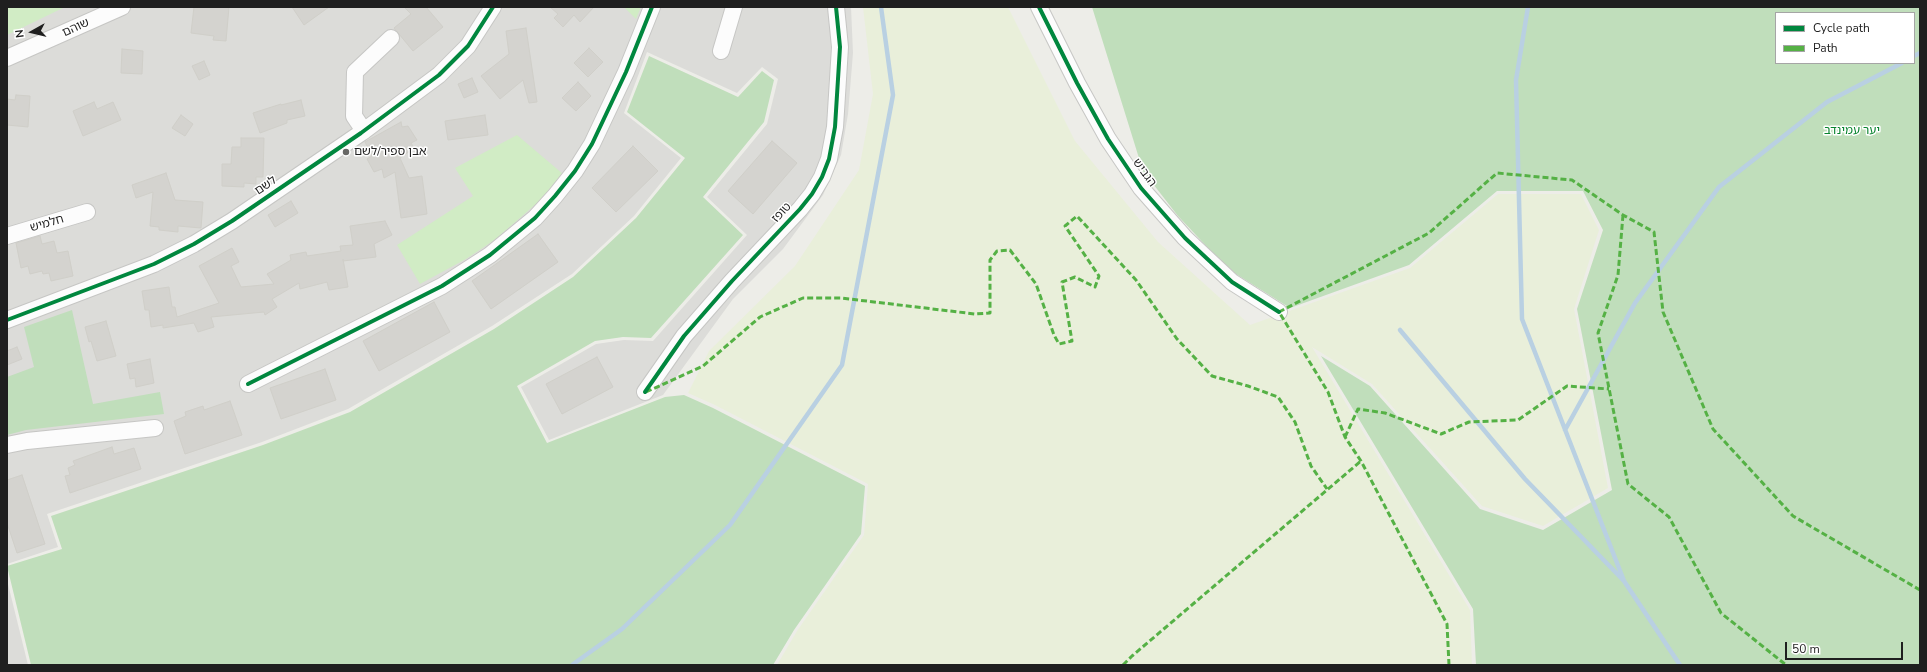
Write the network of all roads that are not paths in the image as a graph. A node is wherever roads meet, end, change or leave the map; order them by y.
1 (122, 7) edge
2 (493, 7) edge
3 (652, 7) edge
4 (734, 7) edge
5 (836, 7) edge
6 (1039, 7) edge
7 (391, 38) dead end
8 (721, 51) dead end
9 (7, 58) edge
10 (364, 131) junction
11 (87, 212) dead end
12 (7, 236) edge
13 (1279, 312) dead end
14 (7, 320) edge
15 (248, 384) dead end
16 (645, 392) dead end
17 (155, 428) dead end
18 (7, 445) edge

1 - 9 street, שוהם
2 - 10 street, לשם
3 - 15 street
4 - 8 street
5 - 16 street, טופז
6 - 13 street, הגביש
7 - 10 street
10 - 14 street, לשם
11 - 12 street, חלמיש
17 - 18 street

